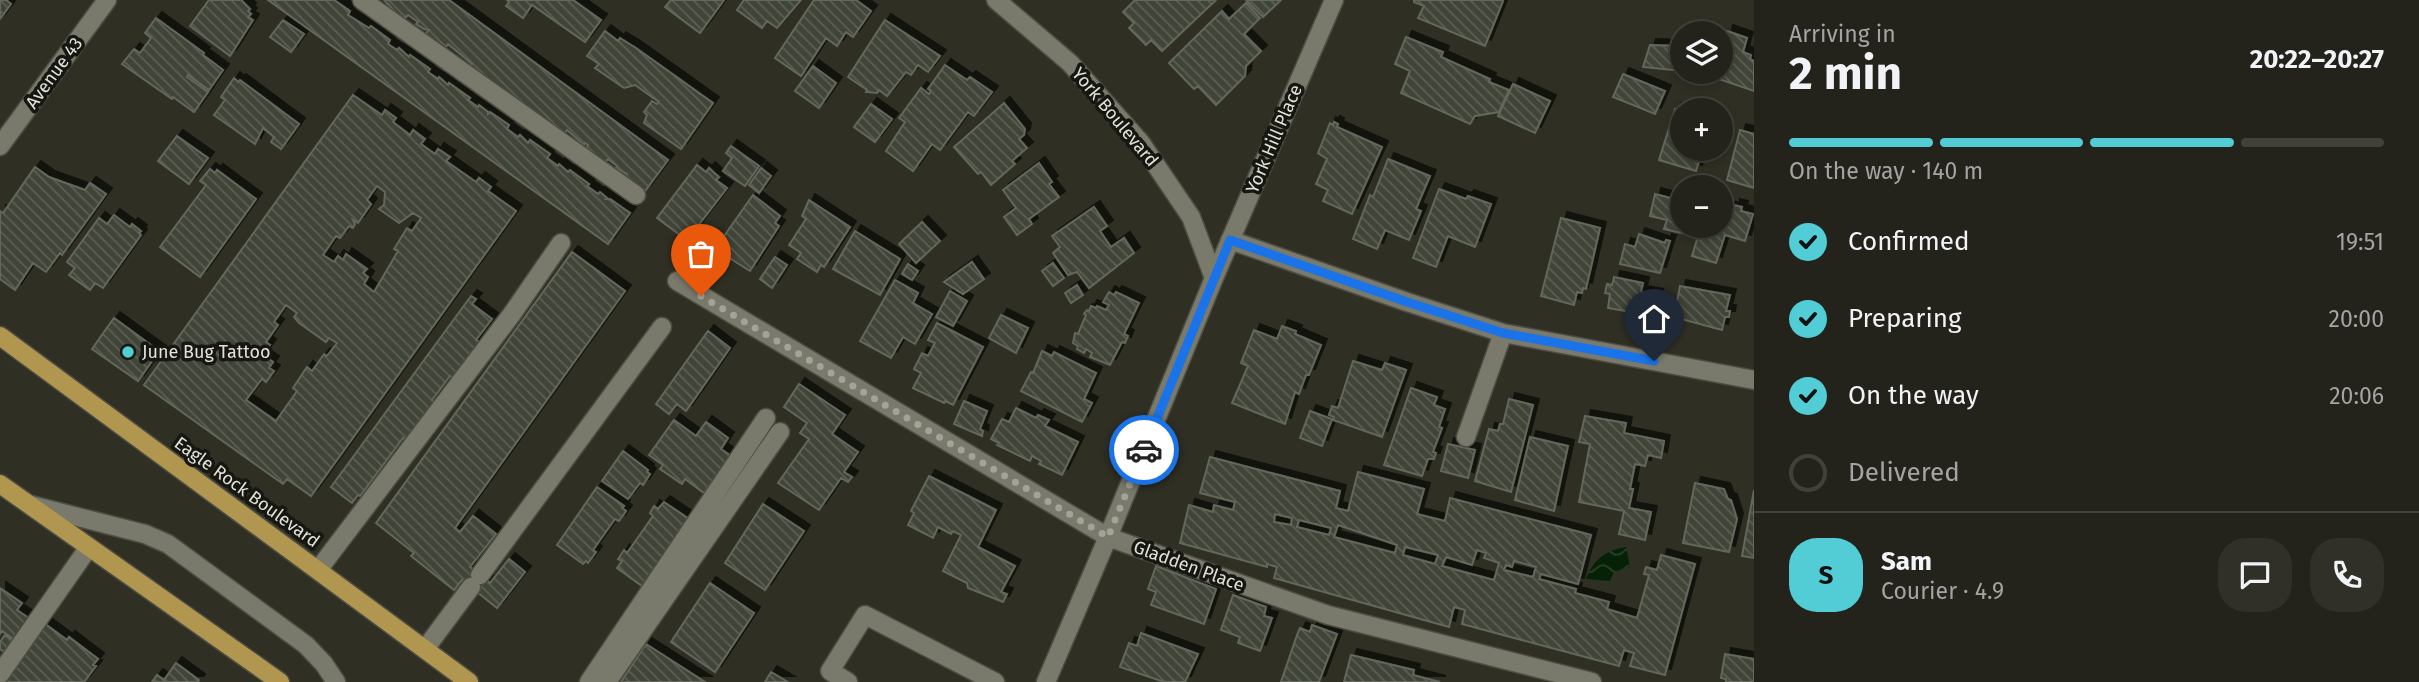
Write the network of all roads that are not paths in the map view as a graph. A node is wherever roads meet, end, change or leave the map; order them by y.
1 (107, 0) edge
2 (362, 0) edge
3 (996, 0) edge
4 (1334, 0) edge
5 (0, 146) edge
6 (636, 195) dead end
7 (1230, 240) junction
8 (561, 243) dead end
9 (1214, 278) junction
10 (677, 281) dead end
11 (662, 327) dead end
12 (1503, 333) junction
13 (0, 336) edge
14 (1754, 380) edge
15 (766, 418) dead end
16 (780, 432) dead end
17 (1466, 437) dead end
18 (3, 491) edge
19 (28, 504) junction
20 (1108, 537) junction
21 (89, 547) junction
22 (318, 570) junction
23 (425, 649) junction
24 (0, 674) edge
25 (267, 678) edge
26 (336, 682) edge
27 (469, 682) edge
28 (589, 682) edge
29 (607, 682) edge
30 (848, 682) edge
31 (995, 682) edge
32 (1046, 682) edge
33 (1592, 682) edge

1 - 5 street, Avenue 43
2 - 6 street
3 - 9 street, York Boulevard
4 - 7 street, York Hill Place
7 - 9 street, York Hill Place
7 - 12 street
8 - 22 street
9 - 20 street
10 - 20 street, Gladden Place
11 - 23 street
12 - 14 street
12 - 17 street
13 - 22 main road, Eagle Rock Boulevard
15 - 28 street
16 - 29 street
18 - 19 main road
19 - 21 main road
19 - 26 street
20 - 32 street
20 - 33 street, Gladden Place
21 - 24 street
21 - 25 main road
22 - 23 main road, Eagle Rock Boulevard
23 - 27 main road, Eagle Rock Boulevard
30 - 31 street

